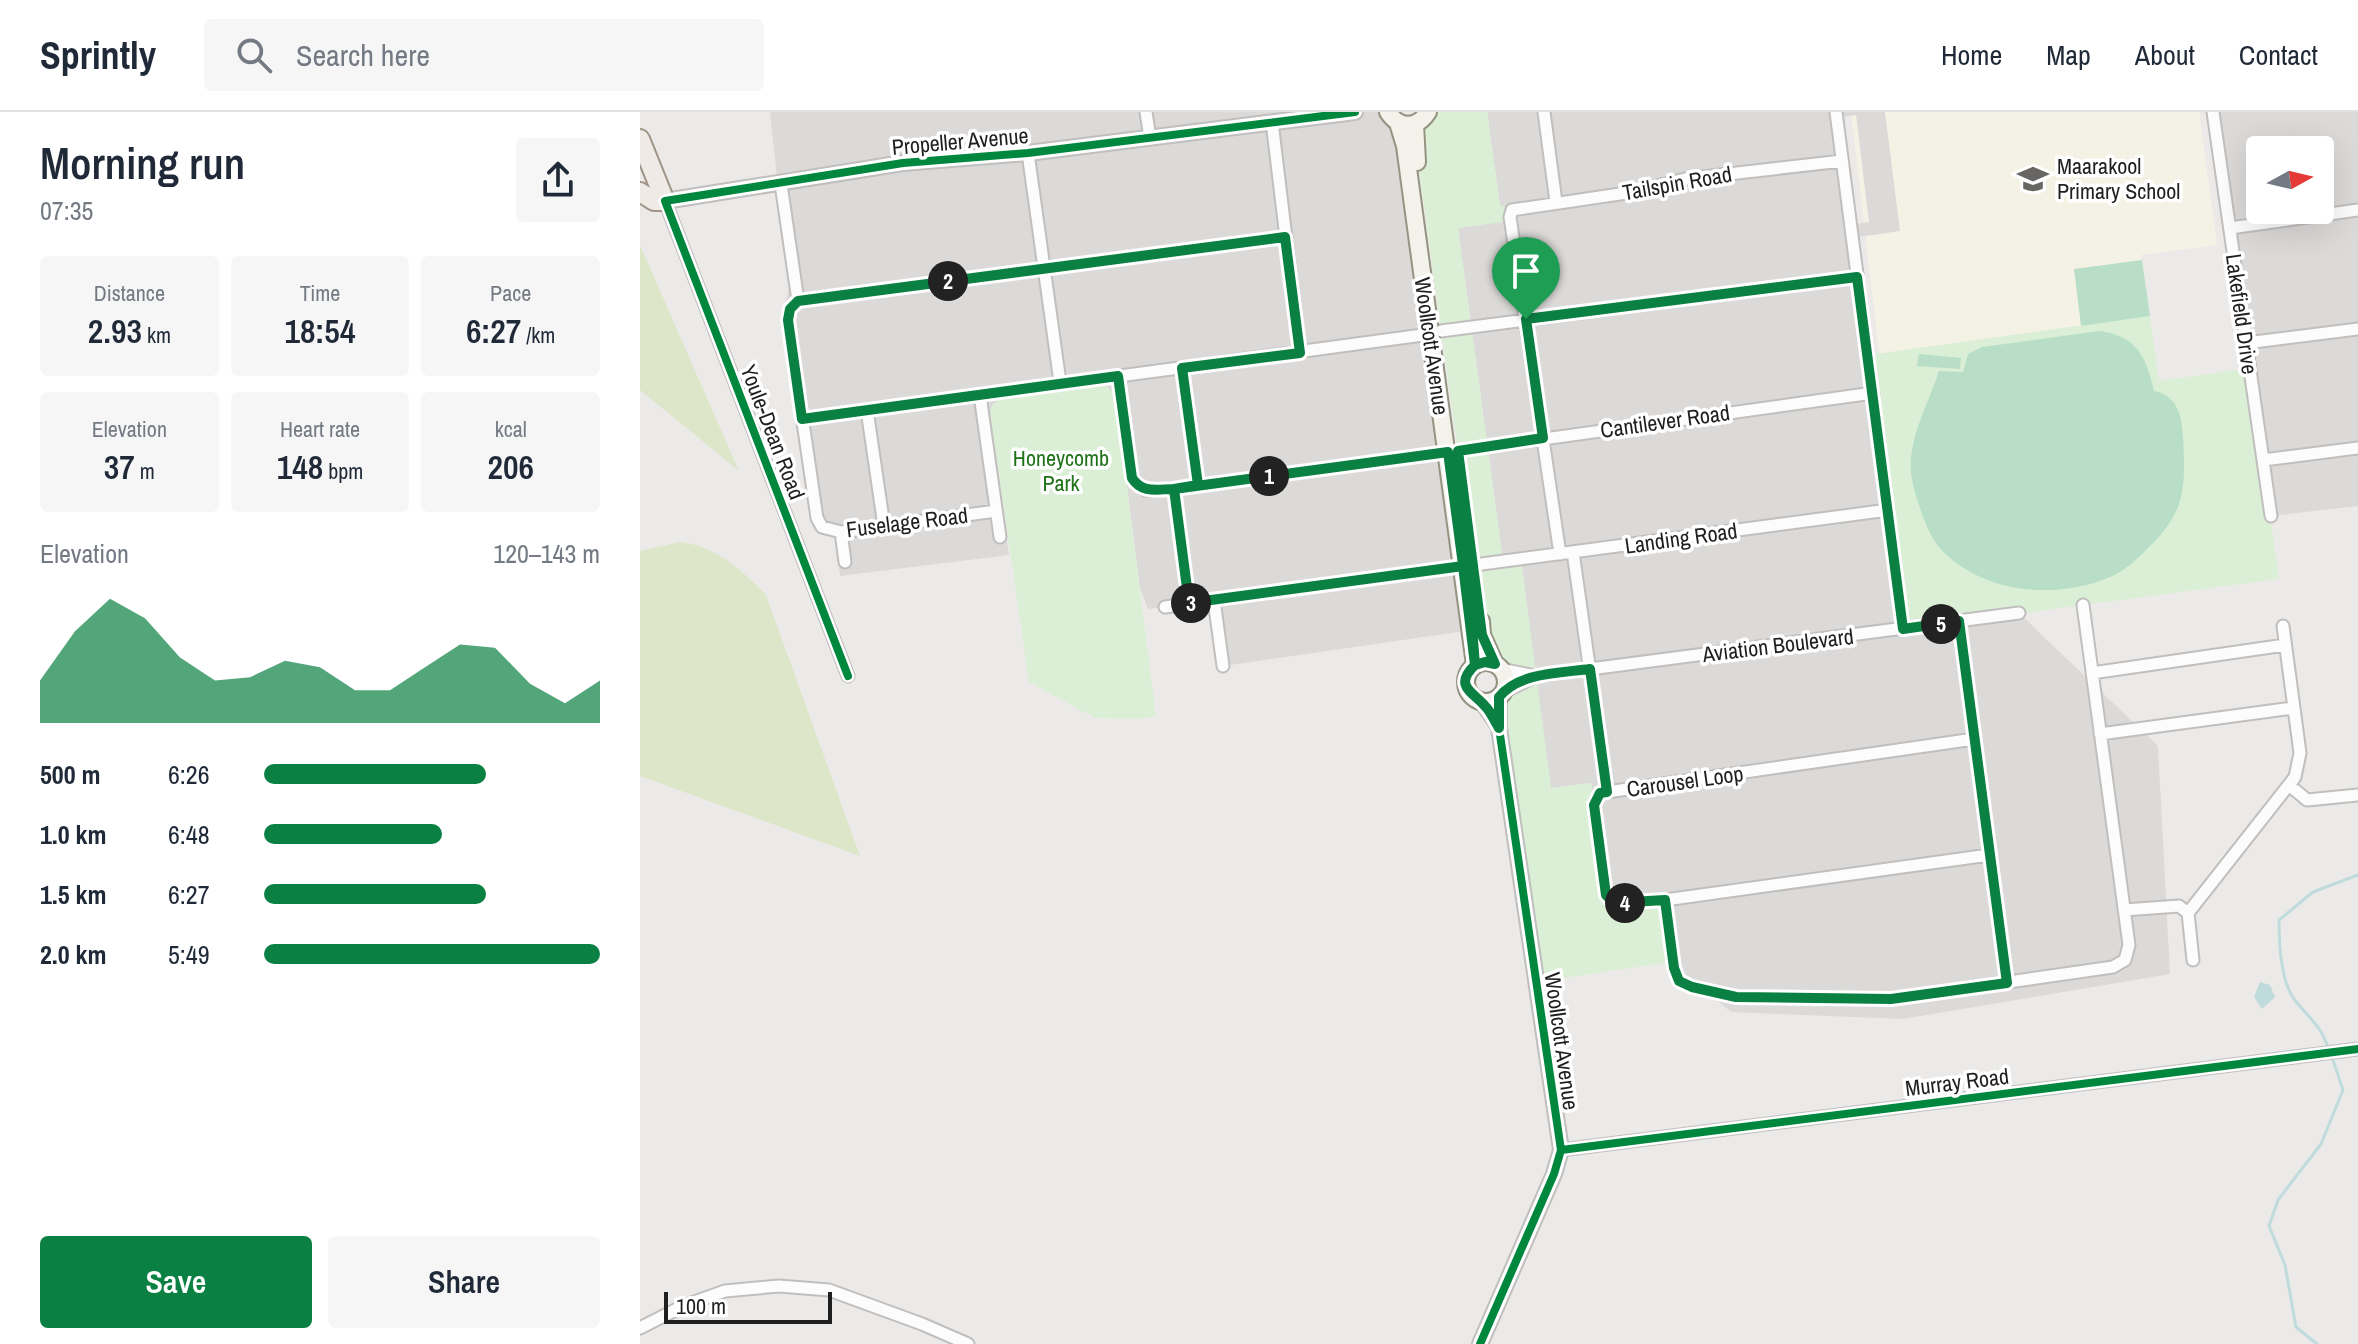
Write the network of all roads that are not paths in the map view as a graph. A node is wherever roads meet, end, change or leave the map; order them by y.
1 (1146, 112) edge
2 (1355, 112) edge
3 (1544, 112) edge
4 (1836, 112) edge
5 (2214, 112) edge
6 (1400, 116) edge
7 (1272, 122) junction
8 (1150, 138) junction
9 (640, 139) edge
10 (1028, 153) junction
11 (1842, 161) junction
12 (781, 184) junction
13 (640, 192) edge
14 (665, 201) junction
15 (1556, 202) junction
16 (2358, 210) edge
17 (2230, 228) junction
18 (1285, 237) junction
19 (1044, 268) junction
20 (1857, 277) junction
21 (798, 301) junction
22 (1526, 319) junction
23 (2358, 329) edge
24 (1435, 333) junction
25 (2246, 343) junction
26 (1300, 353) junction
27 (1182, 368) junction
28 (1118, 376) junction
29 (1060, 382) junction
30 (1873, 393) junction
31 (980, 395) junction
32 (867, 410) junction
33 (802, 419) junction
34 (1543, 438) junction
35 (2358, 448) edge
36 (1453, 452) junction
37 (2263, 460) junction
38 (1198, 485) junction
39 (1174, 489) junction
40 (1888, 510) junction
41 (996, 511) junction
42 (2271, 516) dead end
43 (884, 526) junction
44 (841, 532) junction
45 (1000, 537) dead end
46 (1573, 552) junction
47 (1560, 554) junction
48 (845, 562) dead end
49 (1468, 566) junction
50 (1214, 600) junction
51 (1189, 603) junction
52 (2083, 605) dead end
53 (1165, 607) dead end
54 (2019, 613) dead end
55 (1959, 621) junction
56 (2283, 626) dead end
57 (1903, 629) junction
58 (2285, 645) junction
59 (1475, 665) junction
60 (1223, 666) dead end
61 (1498, 666) junction
62 (1590, 669) junction
63 (2092, 673) junction
64 (848, 676) dead end
65 (1536, 676) junction
66 (1501, 694) junction
67 (1482, 702) junction
68 (2293, 708) junction
69 (1499, 728) junction
70 (2100, 734) junction
71 (1974, 739) junction
72 (2289, 785) junction
73 (1607, 792) junction
74 (2358, 795) edge
75 (1989, 855) junction
76 (1665, 900) junction
77 (2124, 910) junction
78 (2188, 913) junction
79 (2193, 960) dead end
80 (2007, 983) junction
81 (2358, 1049) edge
82 (1561, 1150) junction
83 (640, 1328) edge
84 (968, 1344) edge
85 (1480, 1344) edge

1 - 8 street
2 - 7 street, Propeller Avenue
3 - 15 street
4 - 11 street
5 - 17 street, Lakefield Drive
6 - 24 main road, Woollcott Avenue
7 - 8 street, Propeller Avenue
7 - 18 street
8 - 10 street, Propeller Avenue
9 - 14 main road, Youle-Dean Road
10 - 12 street, Propeller Avenue
10 - 19 street
11 - 15 street, Tailspin Road
11 - 20 street
12 - 14 street, Propeller Avenue
12 - 21 street
13 - 14 main road
14 - 64 street, Youle-Dean Road
15 - 22 street, Tailspin Road
16 - 17 street
17 - 25 street, Lakefield Drive
18 - 19 street
18 - 26 street
19 - 21 street
19 - 29 street
20 - 22 street
20 - 30 street
21 - 33 street, Fuselage Road
22 - 24 street
22 - 34 street
23 - 25 street
24 - 26 street
24 - 36 main road, Woollcott Avenue
25 - 37 street, Lakefield Drive
26 - 27 street
27 - 28 street
27 - 38 street
28 - 29 street
28 - 39 street, Cantilever Road
29 - 31 street
30 - 34 street, Cantilever Road
30 - 40 street
31 - 32 street
31 - 41 street, Fuselage Road
32 - 33 street
32 - 43 street
33 - 44 street, Fuselage Road
34 - 36 street, Cantilever Road
34 - 47 street
35 - 37 street
36 - 38 street, Cantilever Road
36 - 49 main road, Woollcott Avenue
37 - 42 street, Lakefield Drive
38 - 39 street, Cantilever Road
39 - 51 street
40 - 46 street, Landing Road
40 - 57 street
41 - 43 street, Fuselage Road
41 - 45 street, Fuselage Road
43 - 44 street, Fuselage Road
44 - 48 street
46 - 47 street, Landing Road
46 - 62 street
47 - 49 street, Landing Road
49 - 50 street, Landing Road
49 - 59 main road, Woollcott Avenue
49 - 61 main road, Woollcott Avenue
50 - 51 street, Landing Road
50 - 60 street
51 - 53 street, Landing Road
52 - 63 street
54 - 55 street, Aviation Boulevard
55 - 57 street, Aviation Boulevard
55 - 71 street
56 - 58 street
57 - 62 street, Aviation Boulevard
58 - 63 street
58 - 68 street
59 - 61 main road
59 - 67 main road, Woollcott Avenue
61 - 65 street, Aviation Boulevard
61 - 66 main road, Woollcott Avenue
62 - 65 street, Aviation Boulevard
62 - 73 street
63 - 70 street
65 - 66 street, Aviation Boulevard
66 - 67 main road
66 - 69 street, Woollcott Avenue
67 - 69 street, Woollcott Avenue
68 - 70 street
68 - 72 street
69 - 82 street, Woollcott Avenue
70 - 77 street
71 - 73 street, Carousel Loop
71 - 75 street
72 - 74 street
72 - 78 street
73 - 76 street, Carousel Loop
75 - 76 street, Carousel Loop
75 - 80 street
76 - 80 street
77 - 78 street
77 - 80 street
78 - 79 street
81 - 82 street, Murray Road
82 - 85 street, Woollcott Avenue
83 - 84 street

